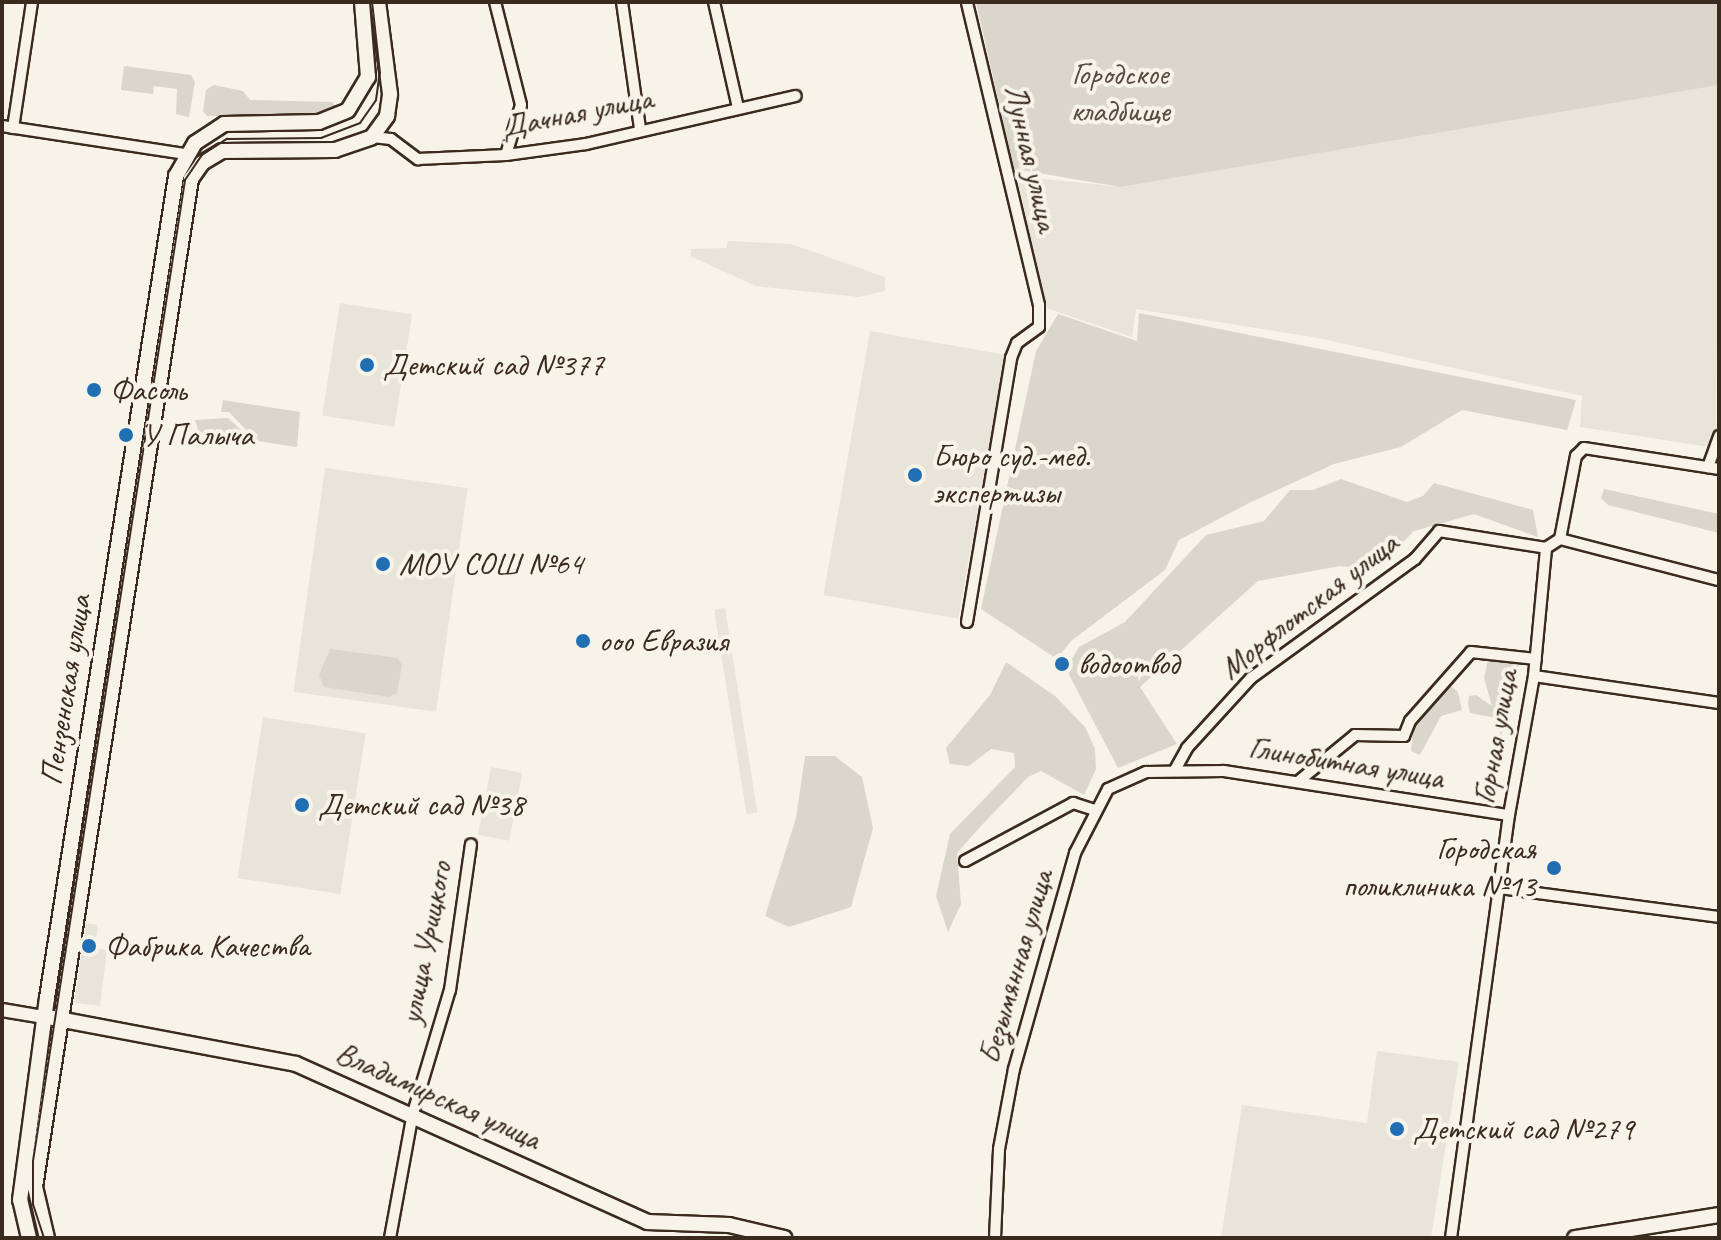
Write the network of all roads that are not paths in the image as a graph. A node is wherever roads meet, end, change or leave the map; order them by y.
1 (32, 2) edge
2 (362, 2) edge
3 (378, 2) edge
4 (495, 2) edge
5 (622, 2) edge
6 (714, 2) edge
7 (967, 2) edge
8 (796, 96) dead end
9 (738, 108) junction
10 (7, 127) edge
11 (640, 129) junction
12 (372, 137) junction
13 (188, 151) junction
14 (506, 155) junction
15 (206, 159) junction
16 (1719, 436) edge
17 (1713, 468) edge
18 (1560, 539) junction
19 (1546, 548) junction
20 (1719, 580) edge
21 (967, 622) dead end
22 (1536, 659) junction
23 (1534, 676) junction
24 (1719, 703) edge
25 (1175, 770) junction
26 (1300, 780) junction
27 (1095, 810) junction
28 (1509, 815) junction
29 (471, 845) dead end
30 (965, 861) dead end
31 (1499, 888) junction
32 (1719, 917) edge
33 (2, 1010) edge
34 (44, 1017) junction
35 (61, 1020) junction
36 (413, 1113) junction
37 (1719, 1215) edge
38 (689, 1231) edge
39 (29, 1238) edge
40 (47, 1238) edge
41 (390, 1238) edge
42 (784, 1238) edge
43 (995, 1238) edge
44 (1451, 1238) edge
45 (1575, 1238) edge

1 - 10 street
2 - 13 main road
3 - 12 main road
4 - 14 street
5 - 11 street
6 - 9 street
7 - 21 street, Лунная улица
8 - 9 street, Дачная улица
9 - 11 street, Дачная улица
10 - 13 street
11 - 14 street, Дачная улица
12 - 14 street, Дачная улица
12 - 15 main road
13 - 15 main road
13 - 34 main road, Пензенская улица
15 - 35 main road, Пензенская улица
16 - 17 street
17 - 18 street
18 - 19 street
18 - 20 street
19 - 22 street, Горная улица
19 - 25 street, Морфлотская улица
22 - 23 street, Горная улица
22 - 26 street
23 - 24 street
23 - 28 street, Горная улица
25 - 26 street, Глинобитная улица
25 - 27 street, Безымянная улица
26 - 28 street, Глинобитная улица
27 - 30 street
27 - 43 street, Безымянная улица
28 - 31 street, Горная улица
29 - 36 street, улица Урицкого
31 - 32 street
31 - 44 street, Горная улица
33 - 34 street
34 - 35 main road, Владимирская улица
34 - 39 main road, Пензенская улица
35 - 36 main road, Владимирская улица
35 - 40 main road, Пензенская улица
36 - 38 main road, Владимирская улица
36 - 41 street, улица Урицкого
37 - 45 main road
38 - 42 main road, Владимирская улица

